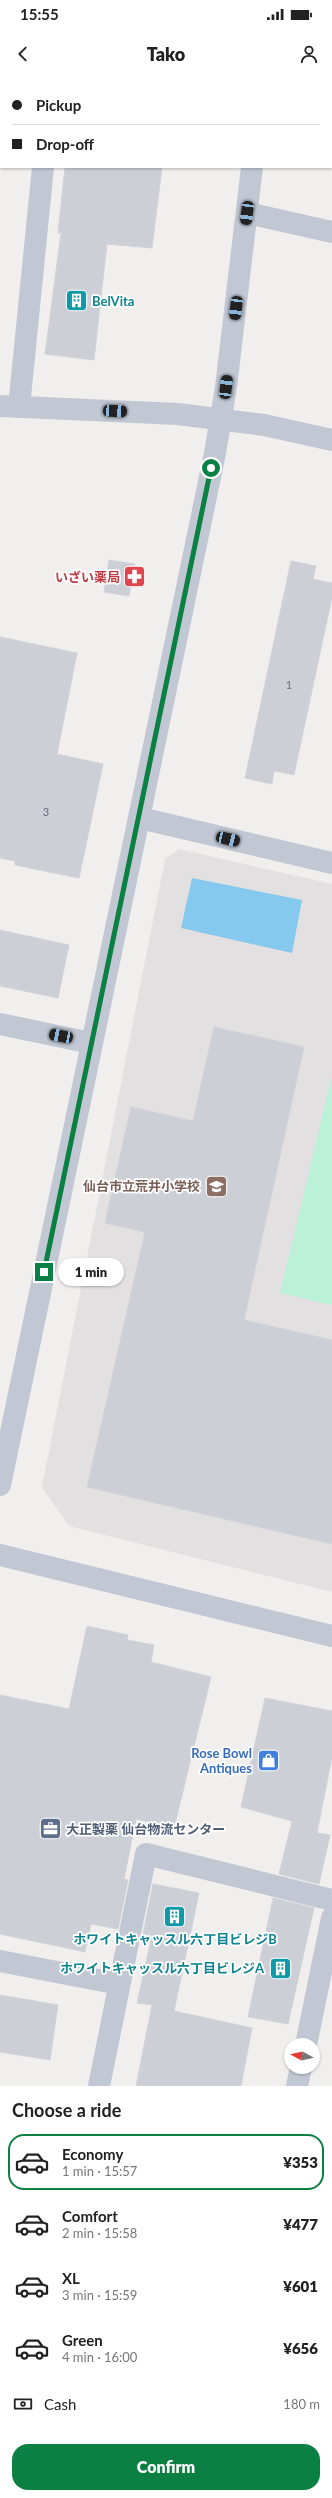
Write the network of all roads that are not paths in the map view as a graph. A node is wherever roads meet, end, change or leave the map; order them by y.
1 (43, 168) edge
2 (252, 168) edge
3 (247, 213) junction
4 (332, 232) edge
5 (10, 406) edge
6 (220, 420) junction
7 (332, 440) edge
8 (140, 818) junction
9 (332, 861) edge
10 (0, 1024) edge
11 (91, 1043) junction
12 (0, 1485) edge
13 (0, 1554) edge
14 (332, 1636) edge
15 (332, 1900) edge
16 (332, 1918) edge
17 (0, 1960) edge
18 (119, 1984) junction
19 (307, 2038) edge
20 (300, 2074) edge
21 (99, 2086) edge
22 (297, 2086) edge

1 - 5 street
2 - 3 street
3 - 4 street
3 - 6 street
5 - 6 street
6 - 7 street
6 - 8 street
8 - 9 street
8 - 11 street
10 - 11 street
11 - 12 street
13 - 14 street
15 - 18 street
16 - 19 street
17 - 18 street
18 - 21 street
20 - 22 street

